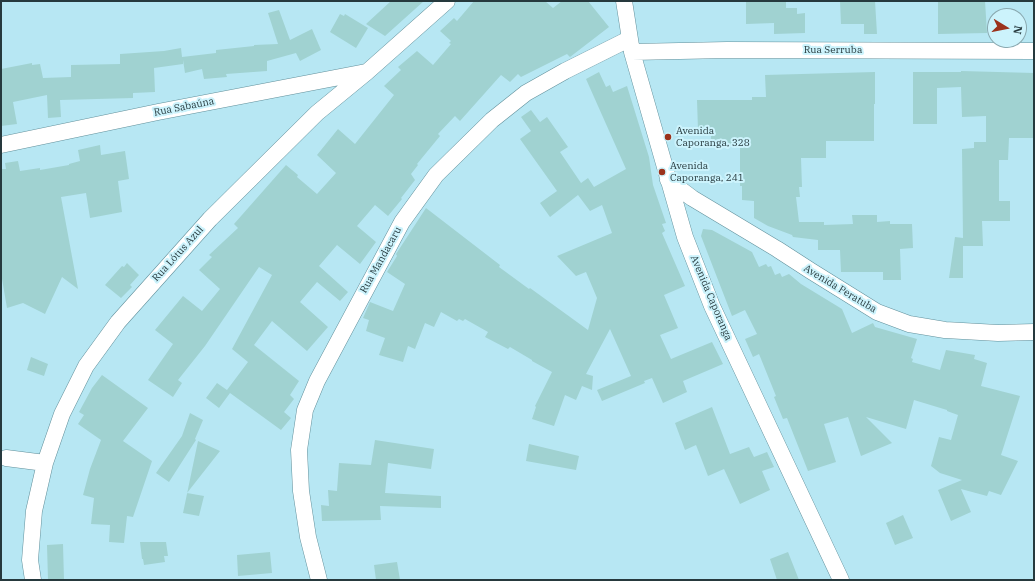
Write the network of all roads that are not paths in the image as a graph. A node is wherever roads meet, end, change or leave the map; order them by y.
1 (447, 1) edge
2 (624, 1) edge
3 (631, 46) junction
4 (1034, 51) edge
5 (367, 72) junction
6 (1, 145) edge
7 (668, 180) junction
8 (1034, 332) edge
9 (6, 458) dead end
10 (45, 463) junction
11 (33, 580) edge
12 (320, 580) edge
13 (842, 580) edge

1 - 5 street, Rua Lótus Azul
2 - 3 street, Avenida Caporanga
3 - 4 street, Rua Serruba
3 - 7 street, Avenida Caporanga
3 - 12 street, Rua Mandacaru
5 - 6 street, Rua Sabaúna
5 - 10 street, Rua Lótus Azul
7 - 8 street, Avenida Peratuba
7 - 13 street, Avenida Caporanga
9 - 10 street
10 - 11 street, Rua Lótus Azul

